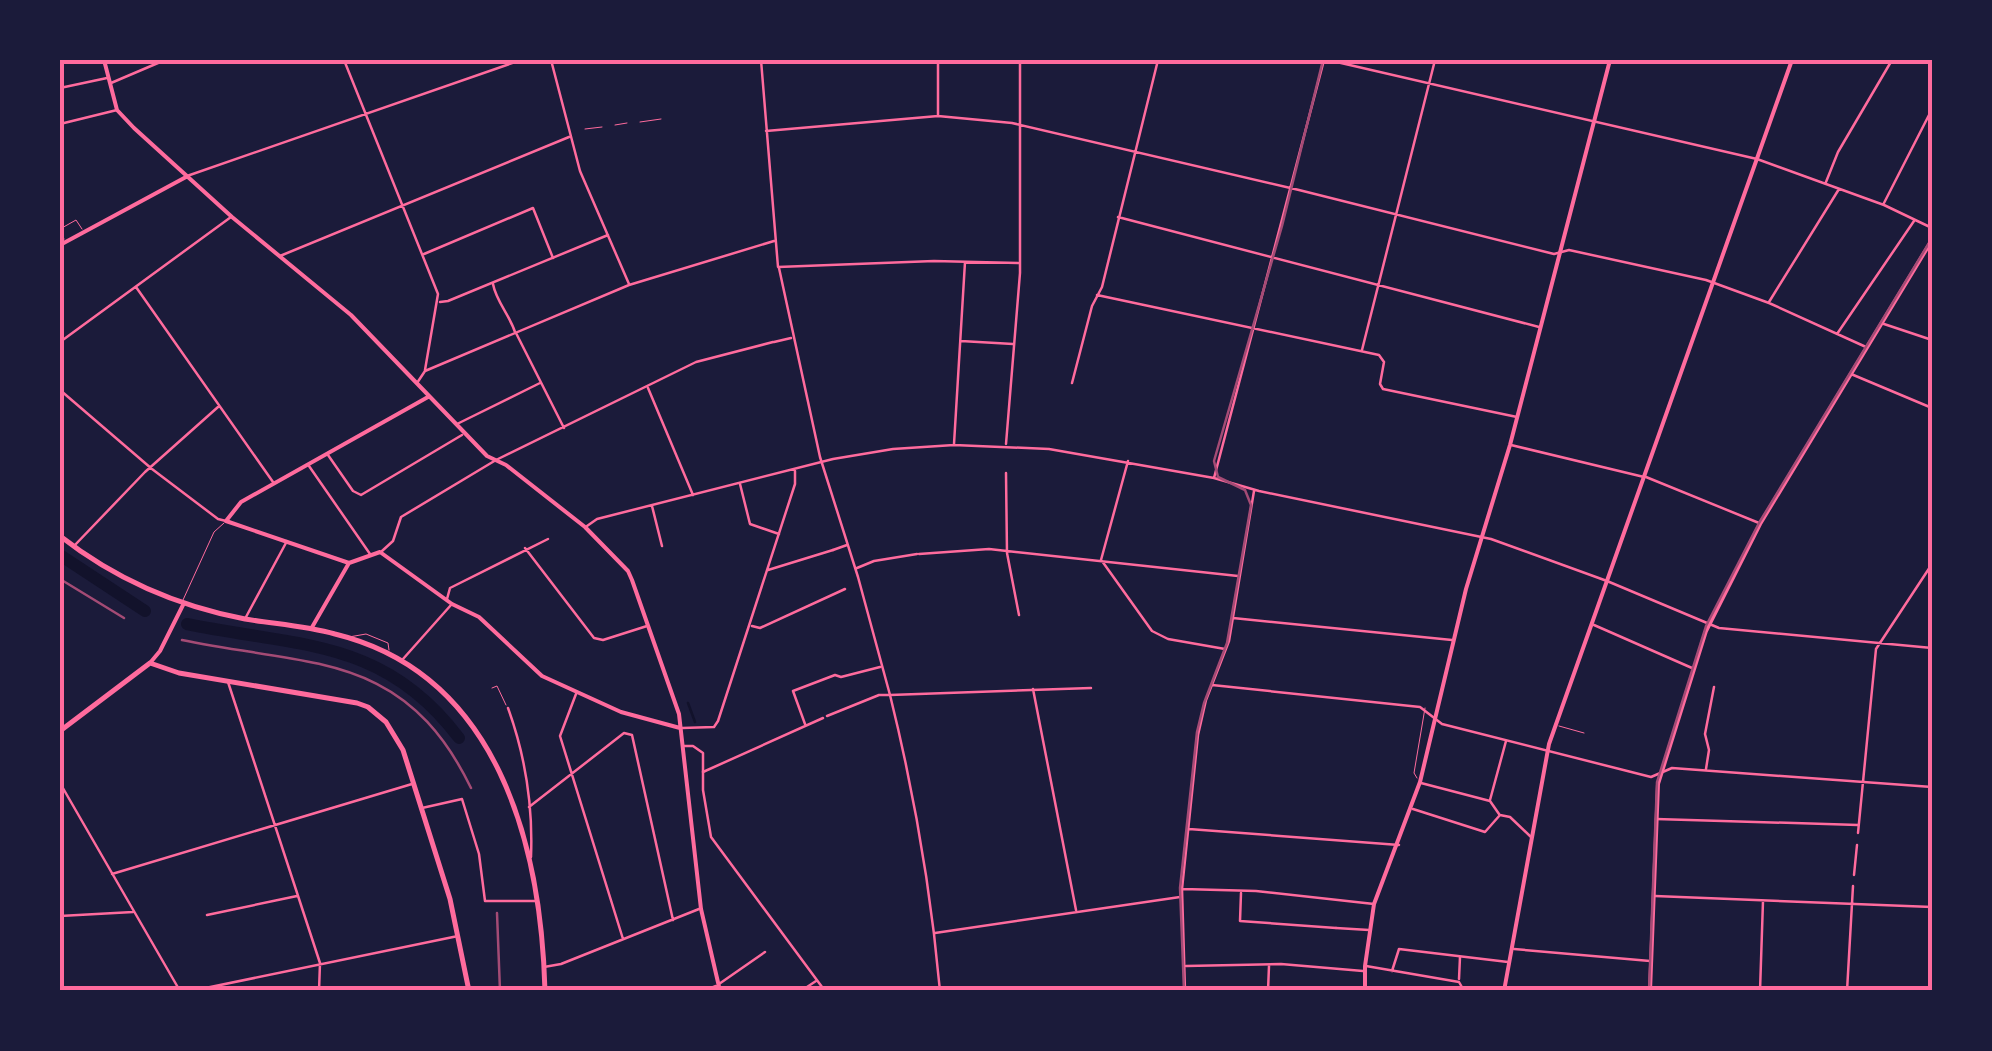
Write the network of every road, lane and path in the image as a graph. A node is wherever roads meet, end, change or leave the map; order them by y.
1 (104, 60) edge
2 (165, 60) edge
3 (346, 60) edge
4 (521, 60) edge
5 (550, 60) edge
6 (761, 60) edge
7 (938, 60) edge
8 (1020, 60) edge
9 (1158, 60) edge
10 (1326, 60) edge
11 (1435, 60) edge
12 (1610, 60) edge
13 (1792, 60) edge
14 (1892, 60) edge
15 (109, 80) junction
16 (1429, 84) junction
17 (60, 88) edge
18 (117, 110) junction
19 (368, 114) junction
20 (938, 116) junction
21 (1932, 116) edge
22 (661, 119) dead end
23 (1594, 121) junction
24 (640, 122) dead end
25 (60, 124) edge
26 (627, 124) dead end
27 (615, 125) dead end
28 (1019, 126) junction
29 (602, 127) dead end
30 (585, 129) dead end
31 (766, 131) junction
32 (569, 137) junction
33 (1136, 151) junction
34 (1757, 159) junction
35 (186, 176) junction
36 (1826, 184) junction
37 (1292, 188) junction
38 (1839, 189) junction
39 (404, 204) junction
40 (1884, 204) junction
41 (1396, 215) junction
42 (232, 216) junction
43 (1118, 217) junction
44 (1915, 220) junction
45 (1932, 228) edge
46 (60, 230) edge
47 (84, 232) junction
48 (608, 234) junction
49 (775, 240) junction
50 (1932, 240) edge
51 (63, 244) edge
52 (1560, 252) junction
53 (424, 254) junction
54 (280, 256) junction
55 (1274, 256) junction
56 (553, 258) junction
57 (966, 262) junction
58 (1018, 263) junction
59 (778, 266) junction
60 (1713, 282) junction
61 (493, 283) junction
62 (629, 285) junction
63 (136, 287) junction
64 (1378, 288) junction
65 (1098, 296) junction
66 (438, 302) junction
67 (1768, 303) junction
68 (1882, 323) junction
69 (1541, 327) junction
70 (1254, 328) junction
71 (515, 332) junction
72 (1837, 334) junction
73 (792, 337) junction
74 (1932, 340) edge
75 (60, 342) edge
76 (960, 342) junction
77 (1014, 344) junction
78 (1867, 347) junction
79 (1362, 351) junction
80 (425, 371) junction
81 (1851, 374) junction
82 (541, 382) junction
83 (1072, 383) dead end
84 (417, 384) junction
85 (648, 386) junction
86 (60, 390) edge
87 (428, 397) junction
88 (219, 406) junction
89 (1932, 408) edge
90 (1517, 417) junction
91 (455, 425) junction
92 (564, 428) junction
93 (464, 434) junction
94 (1510, 445) junction
95 (954, 446) junction
96 (1006, 446) junction
97 (327, 453) junction
98 (496, 460) junction
99 (1128, 460) junction
100 (822, 462) junction
101 (308, 464) junction
102 (152, 469) junction
103 (795, 469) junction
104 (1006, 473) dead end
105 (1646, 477) junction
106 (1214, 478) junction
107 (273, 482) junction
108 (740, 483) junction
109 (1254, 490) junction
110 (693, 494) junction
111 (652, 505) junction
112 (226, 521) junction
113 (1760, 524) junction
114 (586, 527) junction
115 (780, 534) junction
116 (60, 536) edge
117 (548, 538) dead end
118 (1482, 538) junction
119 (287, 540) junction
120 (848, 544) junction
121 (74, 546) junction
122 (662, 546) dead end
123 (526, 548) junction
124 (380, 552) junction
125 (1007, 553) junction
126 (371, 555) junction
127 (1102, 561) junction
128 (349, 563) junction
129 (1932, 564) edge
130 (856, 569) junction
131 (768, 570) junction
132 (1240, 576) junction
133 (1607, 581) junction
134 (860, 582) junction
135 (449, 602) junction
136 (182, 607) junction
137 (1019, 615) dead end
138 (1233, 618) junction
139 (245, 619) junction
140 (1591, 624) junction
141 (750, 625) junction
142 (1709, 625) junction
143 (648, 626) junction
144 (311, 629) junction
145 (1453, 640) junction
146 (1879, 643) junction
147 (1932, 648) edge
148 (1226, 649) junction
149 (402, 660) junction
150 (150, 663) junction
151 (882, 666) junction
152 (1694, 668) junction
153 (228, 681) junction
154 (1212, 685) junction
155 (1714, 687) dead end
156 (492, 688) dead end
157 (1033, 688) junction
158 (1091, 688) dead end
159 (577, 690) junction
160 (890, 695) junction
161 (508, 708) joint
162 (1426, 708) junction
163 (1435, 717) junction
164 (806, 725) junction
165 (1556, 725) junction
166 (680, 728) junction
167 (60, 732) edge
168 (1584, 734) dead end
169 (1506, 741) junction
170 (682, 746) junction
171 (1547, 751) junction
172 (1705, 770) junction
173 (1661, 772) junction
174 (702, 773) junction
175 (571, 775) junction
176 (1420, 782) junction
177 (1865, 782) junction
178 (60, 783) edge
179 (414, 783) junction
180 (1932, 788) edge
181 (1490, 801) junction
182 (529, 807) junction
183 (421, 808) junction
184 (1412, 808) junction
185 (1500, 816) junction
186 (1656, 819) junction
187 (276, 825) junction
188 (1860, 826) junction
189 (1188, 829) junction
190 (1858, 833) dead end
191 (1532, 838) junction
192 (1399, 845) junction
193 (1857, 845) dead end
194 (531, 856) junction
195 (112, 874) junction
196 (1854, 875) dead end
197 (1854, 886) dead end
198 (1182, 889) junction
199 (1242, 891) junction
200 (298, 896) junction
201 (1654, 896) junction
202 (1181, 897) junction
203 (1762, 900) junction
204 (537, 901) junction
205 (1852, 903) junction
206 (1374, 904) junction
207 (1932, 907) edge
208 (701, 909) junction
209 (135, 912) junction
210 (1076, 912) junction
211 (206, 915) dead end
212 (60, 916) edge
213 (673, 920) junction
214 (1370, 930) junction
215 (935, 933) junction
216 (458, 936) junction
217 (624, 940) junction
218 (1512, 949) junction
219 (765, 952) dead end
220 (1460, 956) junction
221 (1652, 961) junction
222 (1510, 962) junction
223 (320, 964) junction
224 (1268, 965) junction
225 (1184, 966) junction
226 (544, 967) junction
227 (1364, 969) junction
228 (1392, 971) junction
229 (816, 980) junction
230 (1458, 982) junction
231 (719, 988) edge
232 (1463, 990) edge
233 (180, 991) edge
234 (190, 991) edge
235 (319, 991) edge
236 (469, 991) edge
237 (545, 991) edge
238 (703, 991) edge
239 (800, 991) edge
240 (824, 991) edge
241 (940, 991) edge
242 (1185, 991) edge
243 (1268, 991) edge
244 (1365, 991) edge
245 (1472, 991) edge
246 (1504, 991) edge
247 (1650, 991) edge
248 (1760, 991) edge
249 (1847, 991) edge

1 - 15 main road
2 - 15 street
3 - 19 street
4 - 19 street
5 - 32 street
6 - 31 street
7 - 20 street
8 - 28 street
9 - 33 street
10 - 16 street
10 - 37 street
11 - 16 street
12 - 23 main road
13 - 34 main road
14 - 36 street
15 - 17 street
15 - 18 main road
16 - 23 street
16 - 41 street
18 - 25 street
18 - 35 main road
19 - 35 street
19 - 39 street
20 - 28 street
20 - 31 street
21 - 40 street
22 - 24 lane
23 - 34 street
23 - 52 main road
26 - 27 lane
28 - 33 street
28 - 58 street
29 - 30 lane
31 - 49 street
32 - 39 street
32 - 48 street
33 - 37 street
33 - 43 street
34 - 36 street
34 - 60 main road
35 - 42 main road
35 - 47 main road
36 - 38 street
37 - 41 street
37 - 55 street
38 - 40 street
38 - 67 street
39 - 53 street
39 - 54 street
40 - 44 street
41 - 52 street
41 - 64 street
42 - 54 main road
42 - 63 street
43 - 55 street
43 - 65 street
44 - 45 street
44 - 72 street
46 - 47 lane
46 - 51 lane
47 - 51 main road
48 - 56 street
48 - 62 street
49 - 59 street
49 - 62 street
50 - 68 main road
52 - 60 street
52 - 69 main road
53 - 56 street
53 - 66 street
54 - 84 main road
55 - 64 street
55 - 70 street
56 - 61 street
57 - 58 street
57 - 59 street
57 - 76 street
58 - 77 street
59 - 73 street
60 - 67 street
60 - 105 main road
61 - 66 street
61 - 71 street
62 - 71 street
63 - 75 street
63 - 88 street
64 - 69 street
64 - 79 street
65 - 70 street
65 - 83 street
66 - 80 street
67 - 72 street
68 - 74 street
68 - 78 main road
69 - 90 main road
70 - 79 street
70 - 106 street
71 - 80 street
71 - 82 street
72 - 78 street
73 - 85 street
73 - 100 street
76 - 77 street
76 - 95 street
77 - 96 street
78 - 81 main road
79 - 90 street
80 - 84 street
81 - 89 street
81 - 113 main road
82 - 91 street
82 - 92 street
84 - 87 main road
85 - 92 street
85 - 110 street
86 - 102 street
87 - 91 main road
87 - 97 main road
88 - 102 street
88 - 107 street
90 - 94 main road
91 - 93 main road
92 - 98 street
93 - 97 street
93 - 98 main road
94 - 105 street
94 - 118 main road
95 - 96 street
95 - 100 street
96 - 99 street
97 - 101 main road
98 - 114 main road
98 - 124 street
99 - 106 street
99 - 127 street
100 - 103 street
100 - 120 street
101 - 107 main road
101 - 126 street
102 - 112 street
102 - 121 street
103 - 108 street
103 - 115 street
104 - 125 street
105 - 113 street
105 - 133 main road
106 - 109 street
107 - 112 main road
108 - 110 street
108 - 115 street
109 - 118 street
109 - 132 street
110 - 111 street
111 - 114 street
111 - 122 street
112 - 119 main road
112 - 136 lane
113 - 142 main road
114 - 143 main road
115 - 131 street
116 - 121 main road
117 - 123 street
118 - 133 street
118 - 145 main road
119 - 128 main road
119 - 139 street
120 - 130 street
120 - 131 street
121 - 136 main road
123 - 135 street
123 - 143 street
124 - 126 main road
124 - 135 main road
125 - 127 street
125 - 130 street
125 - 137 street
126 - 128 main road
127 - 132 street
127 - 148 street
128 - 144 main road
129 - 146 street
130 - 134 street
131 - 141 street
132 - 138 street
133 - 140 main road
133 - 142 street
134 - 141 street
134 - 151 street
135 - 149 street
135 - 159 main road
136 - 139 main road
136 - 150 main road
138 - 145 street
138 - 148 street
139 - 144 main road
140 - 152 street
140 - 165 main road
141 - 166 street
142 - 146 street
142 - 152 main road
143 - 166 main road
144 - 149 main road
145 - 163 main road
146 - 147 street
146 - 177 street
148 - 154 street
149 - 194 main road
150 - 153 main road
150 - 167 main road
151 - 160 street
151 - 164 street
152 - 173 main road
153 - 179 main road
153 - 187 street
154 - 162 street
154 - 189 street
155 - 172 street
156 - 161 lane
157 - 158 street
157 - 160 street
157 - 210 street
159 - 166 main road
159 - 175 street
160 - 164 street
160 - 215 street
161 - 182 street
162 - 163 street
162 - 176 lane
163 - 169 street
163 - 176 main road
164 - 174 street
165 - 168 lane
165 - 171 main road
166 - 170 main road
169 - 171 street
169 - 181 street
170 - 174 street
170 - 208 main road
171 - 173 street
171 - 191 main road
172 - 173 street
172 - 177 street
173 - 186 main road
174 - 229 street
175 - 182 street
175 - 213 street
175 - 217 street
176 - 181 street
176 - 184 main road
177 - 180 street
177 - 188 street
178 - 195 street
179 - 183 main road
179 - 187 street
181 - 185 street
182 - 194 street
183 - 204 street
183 - 216 main road
184 - 185 street
184 - 192 main road
185 - 191 street
186 - 188 street
186 - 201 main road
187 - 195 street
187 - 200 street
188 - 190 street
189 - 192 street
189 - 198 street
191 - 218 main road
192 - 206 main road
193 - 196 street
194 - 204 main road
195 - 209 street
197 - 205 street
198 - 199 street
198 - 202 street
199 - 206 street
199 - 214 street
200 - 211 street
200 - 223 street
201 - 203 street
201 - 221 main road
202 - 210 street
202 - 225 street
203 - 205 street
203 - 248 street
204 - 226 main road
205 - 207 street
205 - 249 street
206 - 214 main road
208 - 213 street
208 - 231 main road
209 - 212 street
209 - 233 street
210 - 215 street
213 - 217 street
214 - 227 main road
215 - 241 street
216 - 223 street
216 - 236 main road
217 - 226 street
218 - 221 street
218 - 222 main road
219 - 231 street
220 - 222 street
220 - 228 street
220 - 230 street
221 - 247 main road
222 - 246 main road
223 - 234 street
223 - 235 street
224 - 225 street
224 - 227 street
224 - 243 street
225 - 242 street
226 - 237 main road
227 - 228 street
227 - 244 main road
228 - 230 street
229 - 239 street
229 - 240 street
230 - 232 street
231 - 238 street
232 - 245 street

